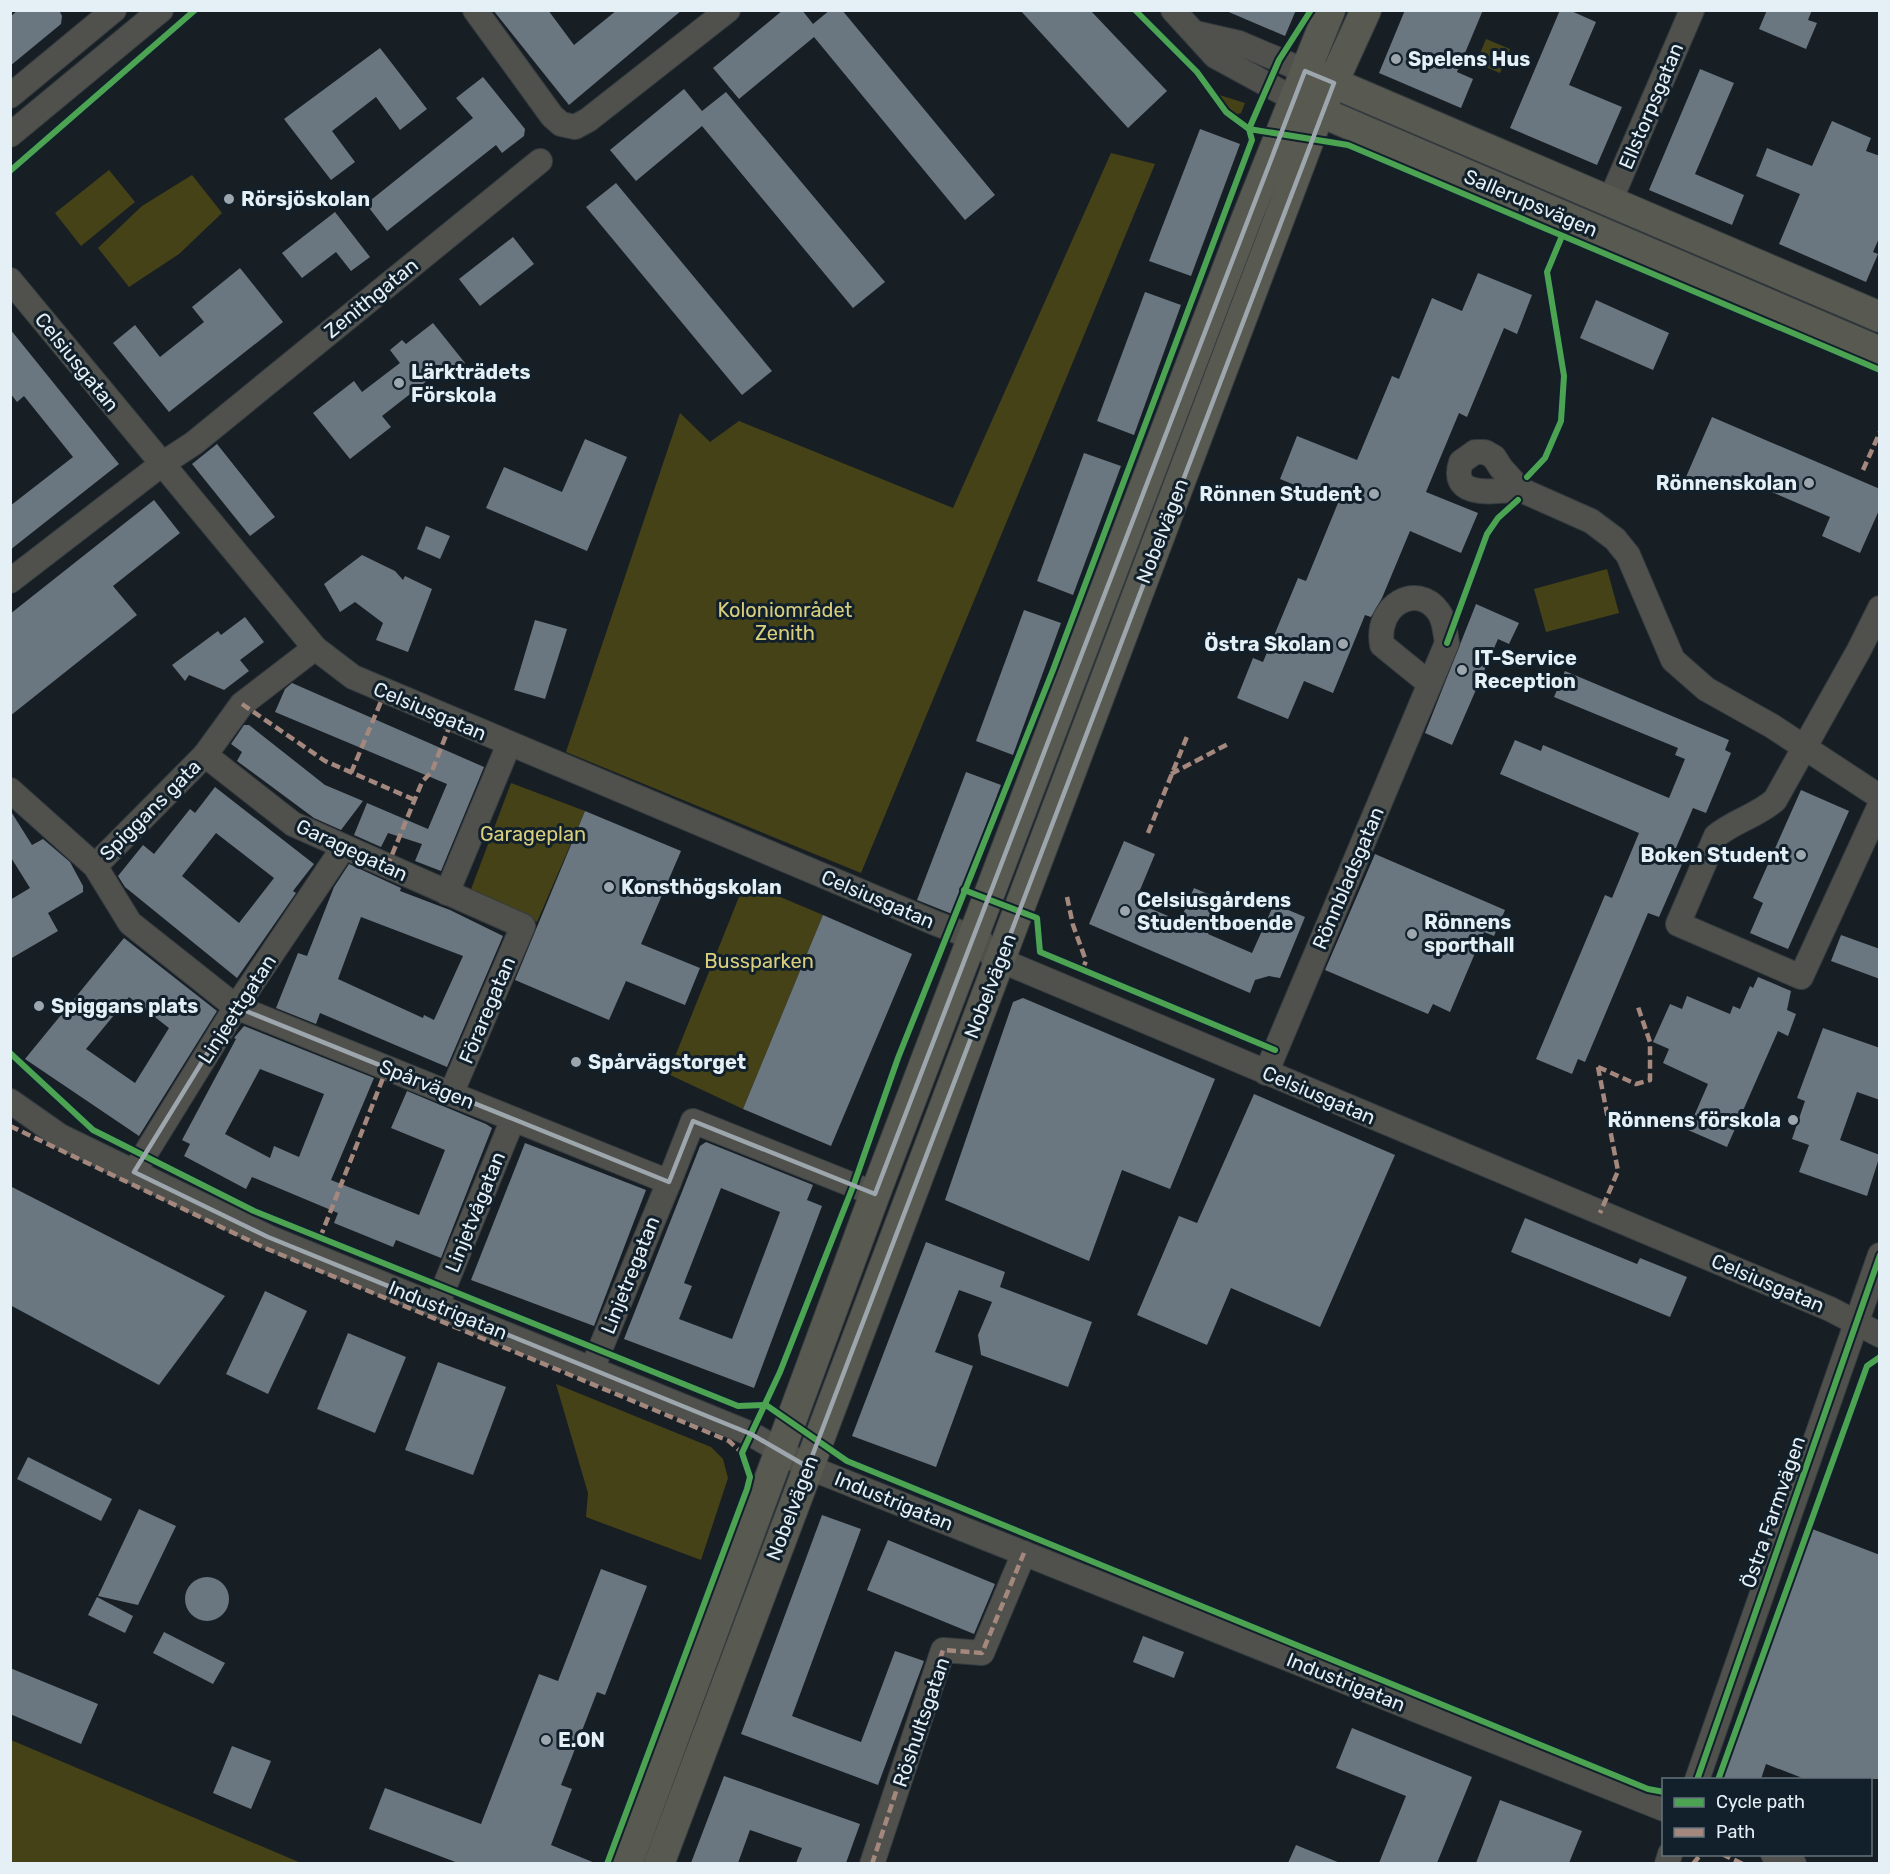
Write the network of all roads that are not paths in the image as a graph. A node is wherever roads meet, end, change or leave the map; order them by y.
1 (114, 10) edge
2 (161, 10) edge
3 (474, 10) edge
4 (728, 10) edge
5 (1173, 10) edge
6 (1330, 10) edge
7 (1366, 10) edge
8 (1692, 10) edge
9 (1195, 33) junction
10 (1305, 71) junction
11 (1334, 83) junction
12 (10, 96) edge
13 (1307, 106) junction
14 (10, 135) edge
15 (540, 161) dead end
16 (1610, 201) junction
17 (10, 280) edge
18 (1880, 317) edge
19 (1880, 352) edge
20 (162, 464) junction
21 (1521, 490) dead end
22 (10, 581) edge
23 (1880, 608) edge
24 (315, 648) junction
25 (1430, 684) dead end
26 (509, 744) junction
27 (1805, 747) junction
28 (205, 755) junction
29 (10, 790) edge
30 (1880, 797) edge
31 (1880, 805) edge
32 (343, 848) junction
33 (95, 866) junction
34 (447, 893) junction
35 (524, 926) joint
36 (973, 936) junction
37 (1000, 960) junction
38 (236, 1007) junction
39 (1266, 1073) junction
40 (451, 1094) junction
41 (10, 1101) edge
42 (513, 1119) junction
43 (134, 1172) junction
44 (669, 1182) junction
45 (875, 1194) junction
46 (1880, 1255) edge
47 (437, 1305) junction
48 (1856, 1321) junction
49 (1880, 1335) edge
50 (592, 1369) junction
51 (779, 1449) junction
52 (808, 1467) junction
53 (1024, 1553) junction
54 (1697, 1778) edge
55 (1662, 1808) edge
56 (1778, 1856) edge
57 (627, 1863) edge
58 (659, 1863) edge
59 (872, 1863) edge
60 (1794, 1863) edge

1 - 12 street
2 - 14 street
3 - 4 street
5 - 9 street, Sallerupsvägen
6 - 10 main road, Nobelvägen
7 - 11 main road, Nobelvägen
8 - 16 street, Ellstorpsgatan
9 - 10 street, Sallerupsvägen
9 - 13 street, Sallerupsvägen
10 - 11 main road, Sallerupsvägen
10 - 13 main road, Nobelvägen
11 - 13 main road, Nobelvägen
11 - 16 main road, Sallerupsvägen
13 - 19 main road, Sallerupsvägen
13 - 36 main road, Nobelvägen
13 - 37 main road, Nobelvägen
15 - 20 street, Zenithgatan
16 - 18 main road, Sallerupsvägen
17 - 20 street, Celsiusgatan
20 - 22 street, Zenithgatan
20 - 24 street, Celsiusgatan
21 - 27 street
23 - 27 street
24 - 26 street, Celsiusgatan
24 - 28 street
25 - 39 street, Rönnbladsgatan
26 - 34 street
26 - 36 street, Celsiusgatan
27 - 30 street
27 - 31 street
28 - 32 street, Garagegatan
28 - 33 street, Spiggans gata
29 - 33 street, Spårvägen
32 - 34 street, Garagegatan
32 - 38 street, Linjeettgatan
33 - 38 street, Spårvägen
34 - 35 street, Garagegatan
35 - 40 street, Föraregatan
36 - 37 street, Celsiusgatan
36 - 45 main road, Nobelvägen
37 - 39 street, Celsiusgatan
37 - 52 main road, Nobelvägen
38 - 40 street, Spårvägen
38 - 43 street, Linjeettgatan
39 - 48 street, Celsiusgatan
40 - 42 street, Spårvägen
41 - 43 street, Industrigatan
42 - 44 street, Spårvägen
42 - 47 street, Linjetvågatan
43 - 47 street, Industrigatan
44 - 45 street
44 - 50 street, Linjetregatan
45 - 51 main road, Nobelvägen
46 - 48 street, Östra Farmvägen
47 - 50 street, Industrigatan
48 - 49 street, Celsiusgatan
48 - 54 street, Östra Farmvägen
50 - 51 street, Industrigatan
51 - 52 street, Industrigatan
51 - 57 main road, Nobelvägen
52 - 53 street, Industrigatan
52 - 58 main road, Nobelvägen
53 - 55 street, Industrigatan
53 - 59 street, Röshultsgatan
56 - 60 street

